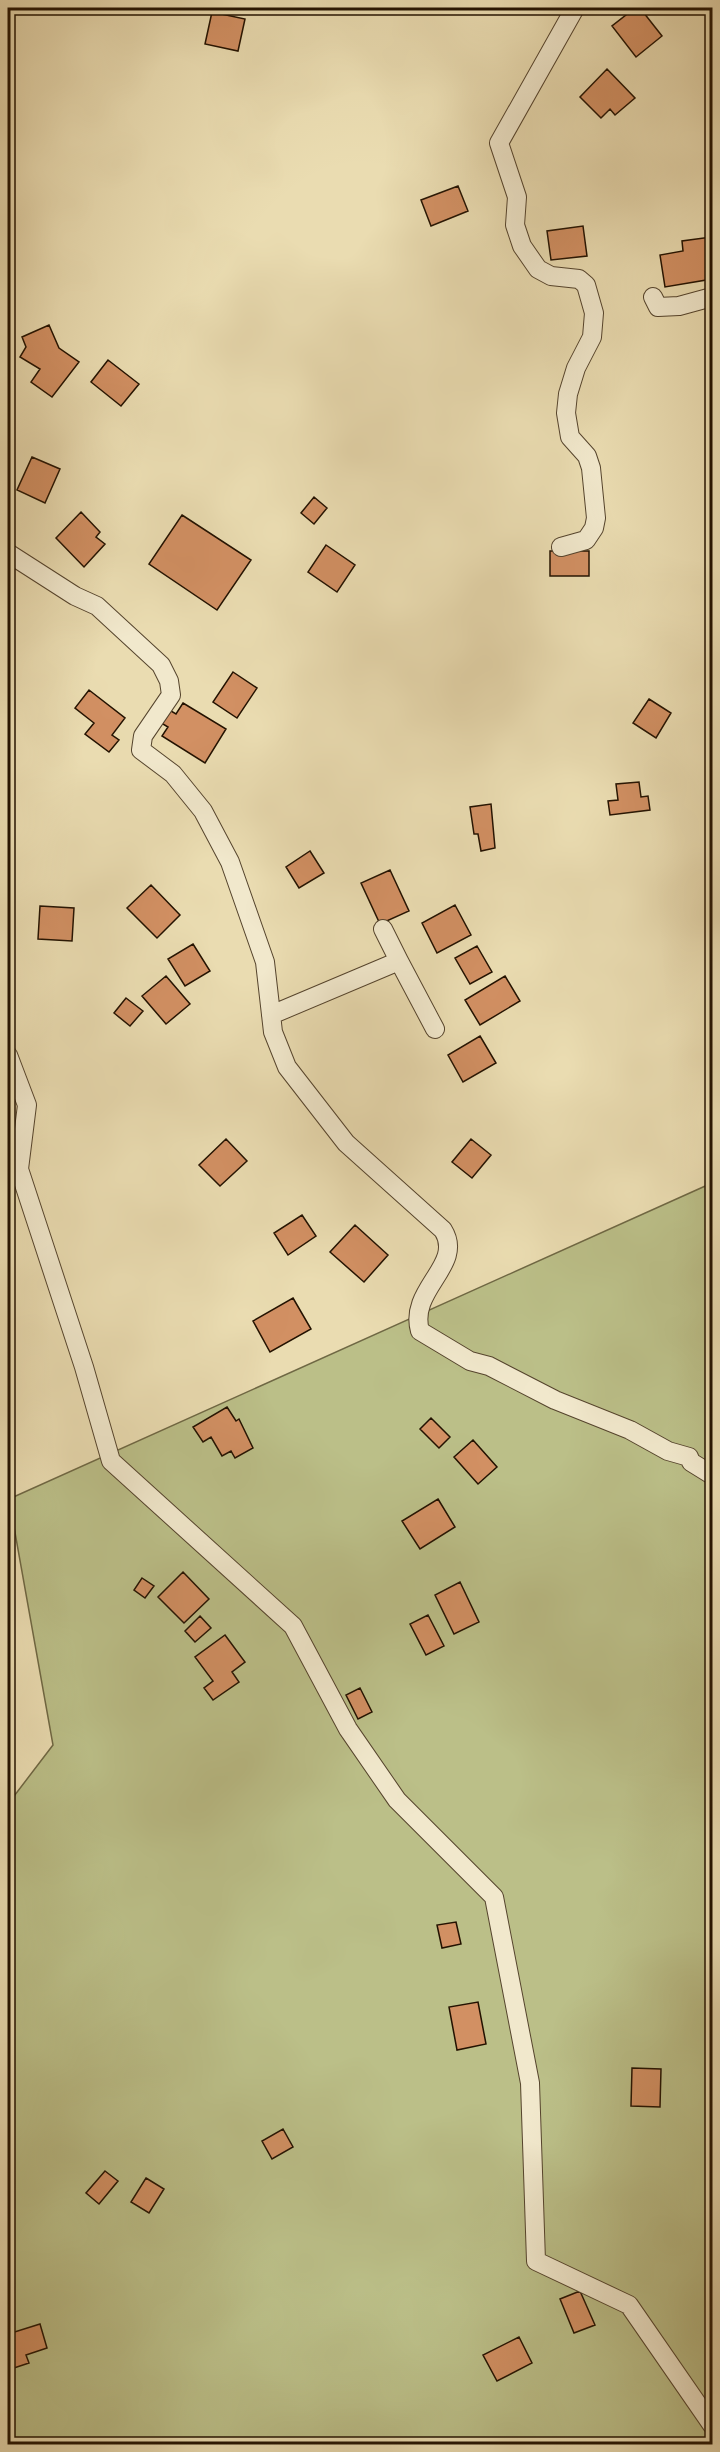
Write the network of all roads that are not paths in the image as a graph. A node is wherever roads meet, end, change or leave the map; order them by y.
1 (575, 8) edge
2 (653, 297) dead end
3 (712, 297) edge
4 (561, 547) dead end
5 (8, 553) edge
6 (383, 929) dead end
7 (399, 961) junction
8 (271, 1016) junction
9 (435, 1029) dead end
10 (8, 1054) edge
11 (13, 1172) edge
12 (712, 1475) edge
13 (712, 2425) edge

1 - 4 street
2 - 3 street
5 - 8 street
6 - 7 street
7 - 8 street
7 - 9 street
8 - 12 street
10 - 11 street
11 - 13 street

